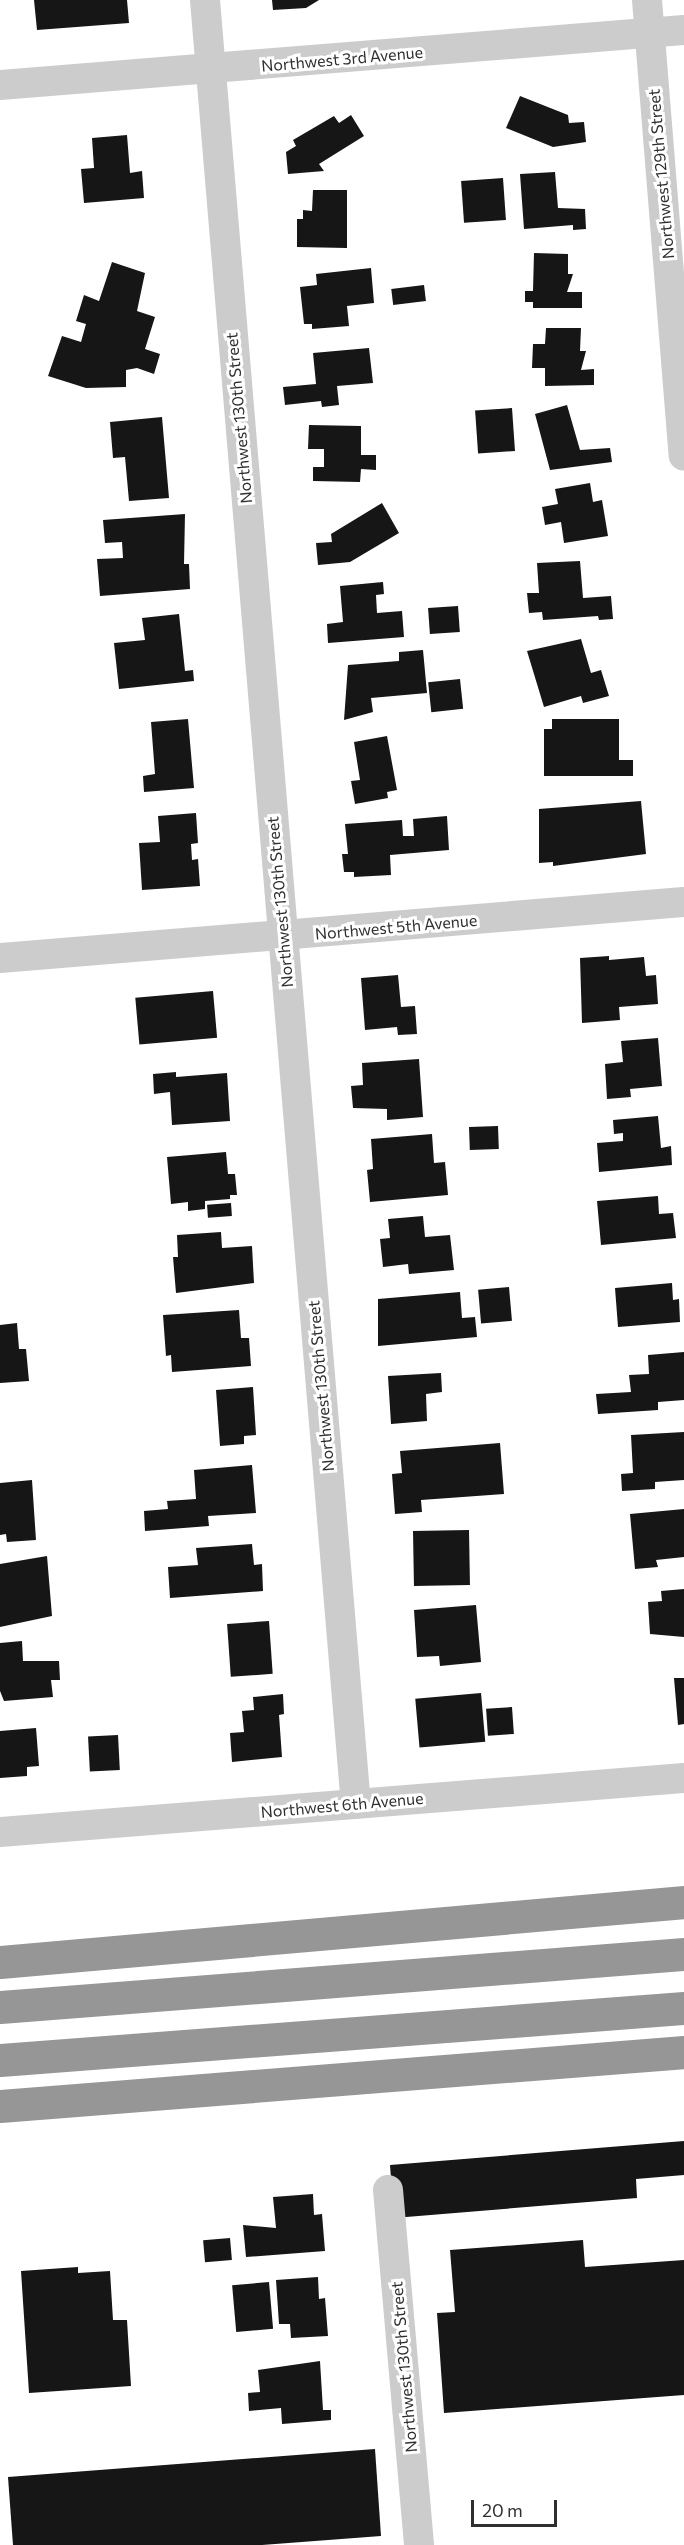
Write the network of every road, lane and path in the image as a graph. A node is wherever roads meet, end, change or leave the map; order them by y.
1 (205, 0) edge
2 (647, 0) edge
3 (684, 30) edge
4 (650, 33) junction
5 (210, 69) junction
6 (0, 85) edge
7 (684, 456) edge
8 (684, 902) edge
9 (283, 937) junction
10 (0, 958) edge
11 (684, 1778) edge
12 (356, 1804) junction
13 (0, 1832) edge
14 (684, 1902) edge
15 (684, 1954) edge
16 (0, 1962) edge
17 (0, 2007) edge
18 (684, 2008) edge
19 (684, 2052) edge
20 (0, 2060) edge
21 (0, 2106) edge
22 (388, 2190) dead end
23 (419, 2545) edge

1 - 5 street, Northwest 130th Street
2 - 4 street, Northwest 129th Street
3 - 4 street, Northwest 3rd Avenue
4 - 5 street, Northwest 3rd Avenue
4 - 7 street, Northwest 129th Street
5 - 6 street, Northwest 3rd Avenue
5 - 9 street, Northwest 130th Street
8 - 9 street, Northwest 5th Avenue
9 - 10 street, Northwest 5th Avenue
9 - 12 street, Northwest 130th Street
11 - 12 street, Northwest 6th Avenue
12 - 13 street, Northwest 6th Avenue
14 - 16 highway
15 - 17 highway
18 - 20 highway
19 - 21 highway
22 - 23 street, Northwest 130th Street

